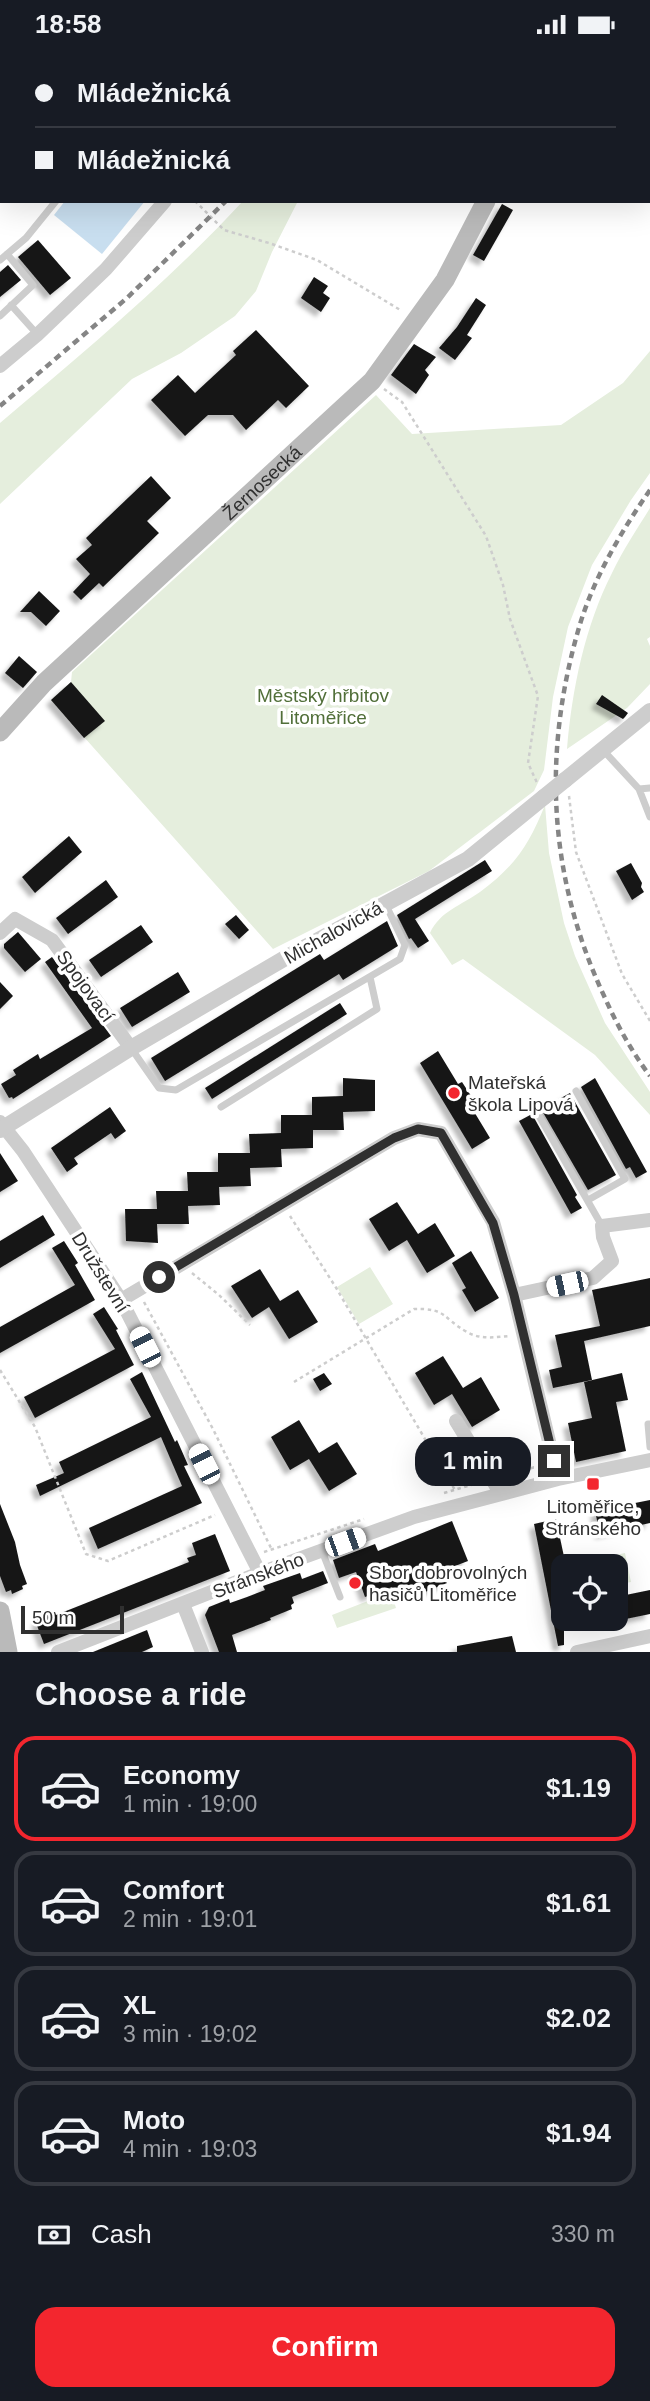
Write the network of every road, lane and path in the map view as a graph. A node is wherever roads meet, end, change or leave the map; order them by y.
1 (54, 203) edge
2 (163, 203) edge
3 (197, 203) edge
4 (485, 203) edge
5 (7, 254) junction
6 (0, 260) edge
7 (11, 305) junction
8 (0, 316) edge
9 (416, 319) junction
10 (37, 335) junction
11 (0, 366) edge
12 (372, 381) junction
13 (650, 711) edge
14 (0, 732) edge
15 (603, 750) junction
16 (565, 780) junction
17 (650, 788) edge
18 (639, 789) junction
19 (544, 797) junction
20 (650, 817) edge
21 (384, 903) junction
22 (0, 933) edge
23 (370, 977) junction
24 (650, 1021) edge
25 (131, 1048) junction
26 (576, 1091) dead end
27 (221, 1107) dead end
28 (538, 1114) dead end
29 (2, 1127) edge
30 (588, 1200) junction
31 (282, 1205) junction
32 (650, 1220) edge
33 (602, 1226) junction
34 (181, 1264) junction
35 (137, 1290) junction
36 (514, 1295) junction
37 (121, 1300) junction
38 (250, 1325) dead end
39 (524, 1334) junction
40 (365, 1339) junction
41 (0, 1370) edge
42 (294, 1382) dead end
43 (456, 1421) dead end
44 (650, 1424) edge
45 (650, 1447) edge
46 (650, 1460) edge
47 (554, 1461) junction
48 (492, 1479) junction
49 (558, 1479) junction
50 (455, 1490) dead end
51 (501, 1494) junction
52 (228, 1509) junction
53 (272, 1549) dead end
54 (323, 1551) junction
55 (260, 1573) junction
56 (340, 1597) dead end
57 (183, 1604) junction
58 (0, 1611) edge
59 (650, 1636) edge
60 (8, 1652) edge
61 (58, 1652) edge
62 (202, 1652) edge
63 (577, 1652) edge

1 - 5 lane
2 - 10 street
3 - 9 path
4 - 9 main road, Žernosecká
5 - 6 lane
5 - 7 lane
7 - 8 lane
7 - 10 lane
9 - 12 main road, Žernosecká
10 - 11 street
12 - 14 main road, Žernosecká
12 - 19 path
13 - 15 street, Michalovická
15 - 16 street, Michalovická
15 - 18 lane
16 - 19 street, Michalovická, bridge
16 - 24 path
17 - 18 lane
18 - 20 lane
19 - 21 street, Michalovická
21 - 23 lane
21 - 25 street, Michalovická
22 - 25 street, Spojovací
23 - 25 lane
23 - 27 lane
25 - 29 street, Michalovická
26 - 30 lane
28 - 30 lane
29 - 37 street, Družstevní
30 - 33 lane
31 - 34 street
31 - 36 street
31 - 40 path
32 - 33 street
33 - 36 street
34 - 35 street
34 - 38 path
35 - 37 street
35 - 53 path
36 - 39 street
37 - 52 street, Družstevní
39 - 40 path
39 - 47 street
40 - 42 path
40 - 50 path
41 - 52 path
43 - 48 street
44 - 45 lane
46 - 49 street, Stránského
47 - 48 path
47 - 49 street
48 - 51 street
49 - 51 street, Stránského
51 - 54 street, Stránského
52 - 55 street, Družstevní
54 - 55 street, Stránského
54 - 56 lane
55 - 57 street, Stránského
57 - 61 street, Stránského
57 - 62 street
58 - 60 main road
59 - 63 street

